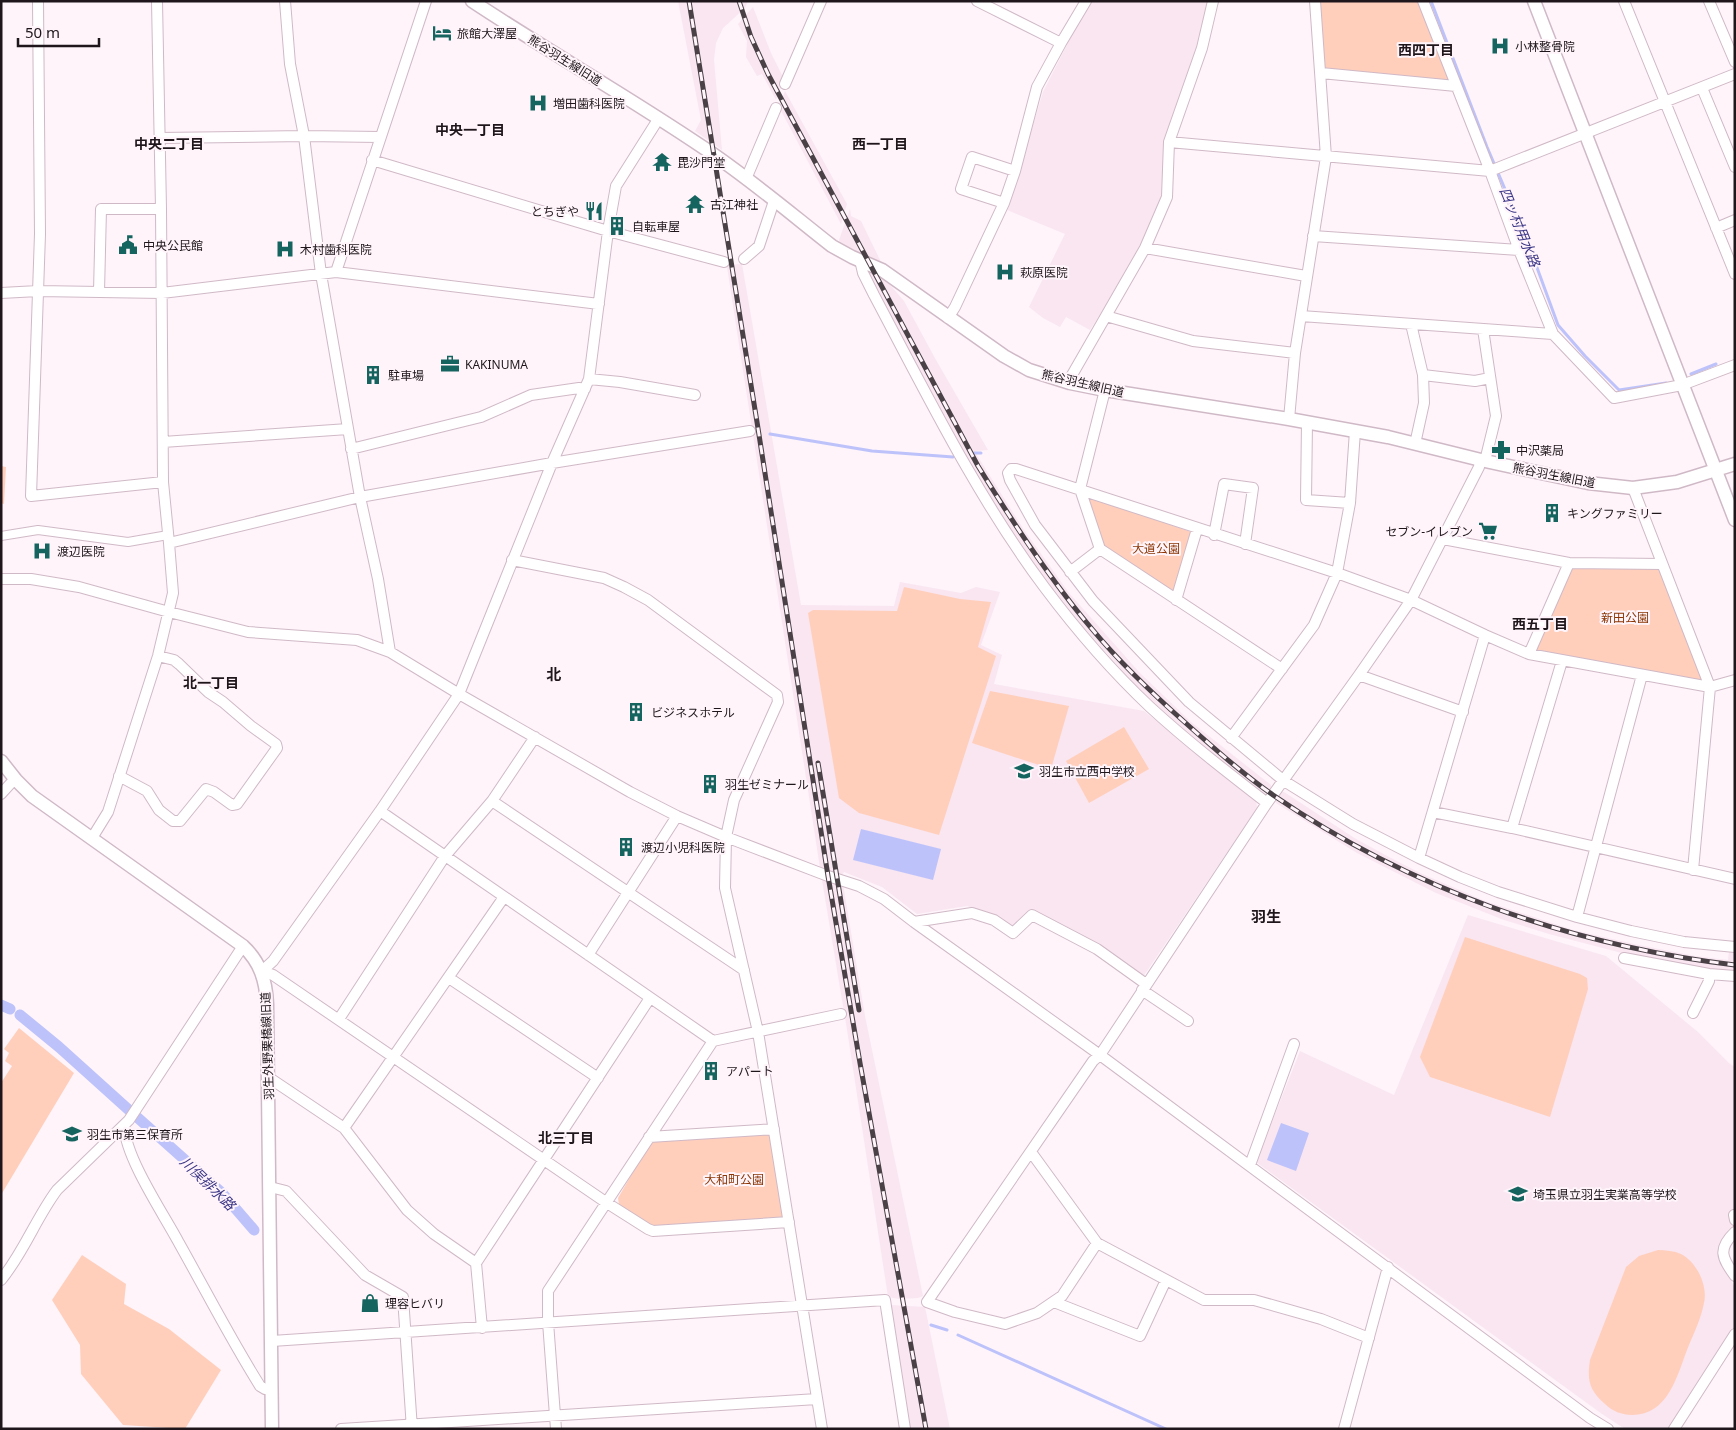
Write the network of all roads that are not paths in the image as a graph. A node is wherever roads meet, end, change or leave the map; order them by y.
1 (38, 1) edge
2 (157, 1) edge
3 (285, 1) edge
4 (426, 1) edge
5 (472, 1) edge
6 (821, 1) edge
7 (977, 1) edge
8 (1086, 1) edge
9 (1213, 1) edge
10 (1315, 1) edge
11 (1423, 1) edge
12 (1534, 1) edge
13 (1624, 1) edge
14 (1709, 1) edge
15 (1061, 43) junction
16 (1735, 62) edge
17 (1321, 73) junction
18 (1735, 74) edge
19 (785, 84) dead end
20 (1456, 86) junction
21 (1702, 88) junction
22 (1664, 102) junction
23 (776, 108) dead end
24 (659, 118) junction
25 (1585, 134) junction
26 (304, 136) junction
27 (380, 137) junction
28 (160, 138) junction
29 (1169, 142) junction
30 (1326, 157) junction
31 (372, 160) junction
32 (1735, 168) edge
33 (1015, 171) junction
34 (1490, 171) junction
35 (746, 178) junction
36 (774, 201) junction
37 (1004, 203) junction
38 (161, 209) junction
39 (1735, 220) edge
40 (1716, 228) junction
41 (608, 231) junction
42 (1313, 236) junction
43 (1145, 248) junction
44 (1519, 250) junction
45 (744, 259) dead end
46 (860, 260) junction
47 (724, 262) dead end
48 (336, 272) junction
49 (320, 274) junction
50 (1735, 274) edge
51 (1306, 276) junction
52 (38, 291) junction
53 (99, 292) junction
54 (1, 293) edge
55 (162, 293) junction
56 (599, 304) junction
57 (1106, 316) junction
58 (1301, 316) junction
59 (948, 318) junction
60 (1411, 324) junction
61 (1482, 329) junction
62 (1553, 334) junction
63 (1295, 353) junction
64 (1735, 365) edge
65 (1423, 375) junction
66 (1490, 378) junction
67 (589, 379) junction
68 (1070, 383) junction
69 (1682, 386) junction
70 (585, 389) junction
71 (1105, 390) junction
72 (695, 395) dead end
73 (1289, 419) junction
74 (1307, 422) junction
75 (348, 429) junction
76 (1355, 430) junction
77 (750, 431) dead end
78 (163, 442) junction
79 (1415, 444) junction
80 (351, 449) junction
81 (1483, 460) junction
82 (552, 463) junction
83 (1735, 464) edge
84 (1716, 470) junction
85 (163, 482) junction
86 (1633, 488) junction
87 (1080, 489) junction
88 (360, 497) junction
89 (1350, 503) junction
90 (1735, 520) edge
91 (1197, 529) junction
92 (1214, 534) junction
93 (1, 536) edge
94 (169, 539) junction
95 (1443, 539) junction
96 (1245, 544) junction
97 (1100, 549) junction
98 (512, 560) junction
99 (1570, 563) junction
100 (1662, 564) junction
101 (1070, 572) junction
102 (1337, 574) junction
103 (1, 579) edge
104 (1176, 600) junction
105 (1411, 600) junction
106 (169, 612) junction
107 (1485, 635) junction
108 (390, 652) junction
109 (1529, 654) junction
110 (158, 656) junction
111 (1562, 661) junction
112 (1282, 669) junction
113 (1360, 675) junction
114 (1642, 675) junction
115 (1735, 680) edge
116 (1710, 687) junction
117 (458, 694) junction
118 (1463, 712) junction
119 (535, 737) junction
120 (1231, 738) junction
121 (1, 760) edge
122 (119, 776) junction
123 (16, 780) junction
124 (1284, 781) junction
125 (1, 794) edge
126 (492, 801) junction
127 (1267, 803) junction
128 (380, 812) junction
129 (1433, 812) junction
130 (677, 816) junction
131 (1512, 828) junction
132 (726, 837) junction
133 (92, 838) junction
134 (1596, 848) junction
135 (445, 856) junction
136 (1419, 858) junction
137 (1693, 870) junction
138 (1735, 879) edge
139 (628, 892) junction
140 (504, 897) junction
141 (1577, 917) junction
142 (914, 922) junction
143 (243, 946) junction
144 (1735, 947) edge
145 (588, 954) junction
146 (1624, 958) dead end
147 (744, 970) junction
148 (262, 971) junction
149 (1709, 974) junction
150 (1735, 976) edge
151 (449, 978) junction
152 (1144, 987) junction
153 (650, 998) junction
154 (1692, 1013) dead end
155 (841, 1014) dead end
156 (339, 1018) junction
157 (1188, 1021) dead end
158 (758, 1032) junction
159 (713, 1041) junction
160 (1294, 1044) dead end
161 (1100, 1055) junction
162 (394, 1056) junction
163 (268, 1077) junction
164 (598, 1078) junction
165 (129, 1119) junction
166 (344, 1128) junction
167 (774, 1129) junction
168 (649, 1137) junction
169 (1031, 1152) junction
170 (544, 1159) junction
171 (1250, 1165) junction
172 (270, 1187) junction
173 (607, 1203) junction
174 (789, 1222) junction
175 (1735, 1232) edge
176 (1097, 1243) junction
177 (476, 1263) junction
178 (1388, 1268) junction
179 (1735, 1276) edge
180 (1, 1280) edge
181 (1166, 1280) junction
182 (1054, 1302) junction
183 (802, 1306) junction
184 (548, 1322) junction
185 (482, 1328) junction
186 (405, 1332) junction
187 (1735, 1334) edge
188 (1369, 1338) junction
189 (272, 1341) junction
190 (271, 1389) junction
191 (817, 1399) junction
192 (556, 1415) junction
193 (412, 1426) edge
194 (272, 1429) edge
195 (341, 1429) edge
196 (556, 1429) edge
197 (822, 1429) edge
198 (905, 1429) edge
199 (1344, 1429) edge
200 (1608, 1429) edge
201 (1674, 1429) edge

1 - 52 street
2 - 28 street
3 - 26 street
4 - 27 street
5 - 24 street, 熊谷羽生線旧道
6 - 19 street
7 - 15 street
8 - 15 street
9 - 29 street
10 - 17 street
11 - 20 street
12 - 25 street
13 - 22 street
14 - 16 street
15 - 33 street
17 - 20 street
17 - 30 street
18 - 21 street
20 - 34 street
21 - 22 street
21 - 32 street
22 - 25 street
22 - 40 street
23 - 35 street
24 - 35 street, 熊谷羽生線旧道
24 - 41 street
25 - 34 street
25 - 69 street
26 - 27 street
26 - 28 street
26 - 49 street
27 - 31 street
28 - 38 street
29 - 30 street
29 - 43 street
30 - 34 street
30 - 42 street
31 - 41 street
31 - 48 street
33 - 37 street
33 - 37 street
34 - 44 street
35 - 36 street, 熊谷羽生線旧道
36 - 45 street
36 - 46 street, 熊谷羽生線旧道
37 - 59 street
38 - 53 street
38 - 55 street
39 - 40 street
40 - 50 street
41 - 47 street
41 - 56 street
42 - 44 street
42 - 51 street
43 - 51 street
43 - 57 street
44 - 62 street
46 - 59 street, 熊谷羽生線旧道
46 - 127 street
48 - 49 street
48 - 56 street
49 - 55 street
49 - 75 street
51 - 58 street
52 - 53 street
52 - 54 street
52 - 85 street
53 - 55 street
55 - 78 street
56 - 67 street
57 - 63 street
57 - 68 street
58 - 60 street
58 - 63 street
59 - 68 street, 熊谷羽生線旧道
60 - 61 street
60 - 65 street
61 - 62 street
61 - 66 street
62 - 69 street
63 - 73 street
64 - 69 street
65 - 66 street
65 - 79 street
66 - 81 street
67 - 70 street
67 - 72 street
68 - 71 street, 熊谷羽生線旧道
69 - 84 street
70 - 80 street
70 - 82 street
71 - 73 street, 熊谷羽生線旧道
71 - 87 street
73 - 74 street, 熊谷羽生線旧道
74 - 76 street, 熊谷羽生線旧道
74 - 89 street
75 - 78 street
75 - 80 street
76 - 79 street, 熊谷羽生線旧道
76 - 89 street
77 - 82 street
78 - 85 street
79 - 81 street, 熊谷羽生線旧道
80 - 88 street
81 - 86 street, 熊谷羽生線旧道
81 - 95 street
82 - 88 street
82 - 98 street
83 - 84 street, 熊谷羽生線旧道
84 - 86 street, 熊谷羽生線旧道
84 - 90 street
85 - 94 street
86 - 100 street
87 - 91 street
87 - 97 street
87 - 101 street
88 - 94 street
88 - 108 street
89 - 102 street
91 - 92 street
91 - 104 street
92 - 96 street
92 - 96 street
93 - 94 street
94 - 106 street
95 - 99 street
95 - 105 street
96 - 102 street
97 - 101 street
97 - 104 street
98 - 117 street
98 - 132 street
99 - 100 street
99 - 109 street
100 - 116 street
101 - 120 street
102 - 105 street
102 - 112 street
103 - 106 street
104 - 112 street
105 - 107 street
105 - 113 street
106 - 108 street
106 - 110 street
107 - 109 street
107 - 118 street
108 - 117 street
109 - 111 street
110 - 122 street
110 - 122 street
111 - 114 street
111 - 131 street
112 - 120 street
113 - 118 street
113 - 124 street
114 - 116 street
114 - 134 street
115 - 116 street
116 - 137 street
117 - 119 street
117 - 128 street
118 - 129 street
119 - 126 street
119 - 130 street
120 - 124 street
121 - 123 street, 羽生外野栗橋線旧道
122 - 133 street
123 - 125 street
123 - 133 street, 羽生外野栗橋線旧道
124 - 127 street
124 - 136 street
126 - 135 street
126 - 139 street
127 - 152 street
128 - 135 street
128 - 148 street
129 - 131 street
129 - 136 street
130 - 132 street
130 - 139 street
131 - 134 street
132 - 142 street
132 - 147 street
133 - 143 street, 羽生外野栗橋線旧道
134 - 137 street
134 - 141 street
135 - 140 street
135 - 156 street
136 - 141 street
137 - 138 street
139 - 145 street
139 - 147 street
140 - 145 street
140 - 151 street
141 - 144 street
142 - 152 street
142 - 161 street
143 - 148 street, 羽生外野栗橋線旧道
143 - 165 street
145 - 153 street
146 - 149 street
147 - 158 street
148 - 156 street
148 - 163 street, 羽生外野栗橋線旧道
149 - 150 street
149 - 154 street
151 - 162 street
151 - 164 street
152 - 157 street
152 - 161 street
153 - 159 street
153 - 164 street
155 - 158 street
156 - 162 street
158 - 159 street
158 - 167 street
159 - 168 street
160 - 171 street
161 - 169 street
161 - 171 street
162 - 166 street
162 - 170 street
163 - 166 street
163 - 172 street, 羽生外野栗橋線旧道
164 - 170 street
165 - 180 street
165 - 190 street
166 - 177 street
167 - 168 street
167 - 174 street
168 - 173 street
169 - 176 street
169 - 182 street
170 - 173 street
170 - 177 street
171 - 178 street
172 - 186 street
172 - 189 street, 羽生外野栗橋線旧道
173 - 174 street
173 - 184 street
174 - 183 street
175 - 179 street
176 - 181 street
176 - 182 street
177 - 185 street
178 - 188 street
178 - 200 street
181 - 182 street
181 - 188 street
183 - 184 street
183 - 191 street
183 - 198 street
184 - 185 street
184 - 192 street
185 - 186 street
186 - 189 street
186 - 193 street
187 - 201 street
188 - 199 street
189 - 190 street, 羽生外野栗橋線旧道
190 - 194 street, 羽生外野栗橋線旧道
191 - 192 street
191 - 197 street
192 - 193 street
192 - 196 street
193 - 195 street

